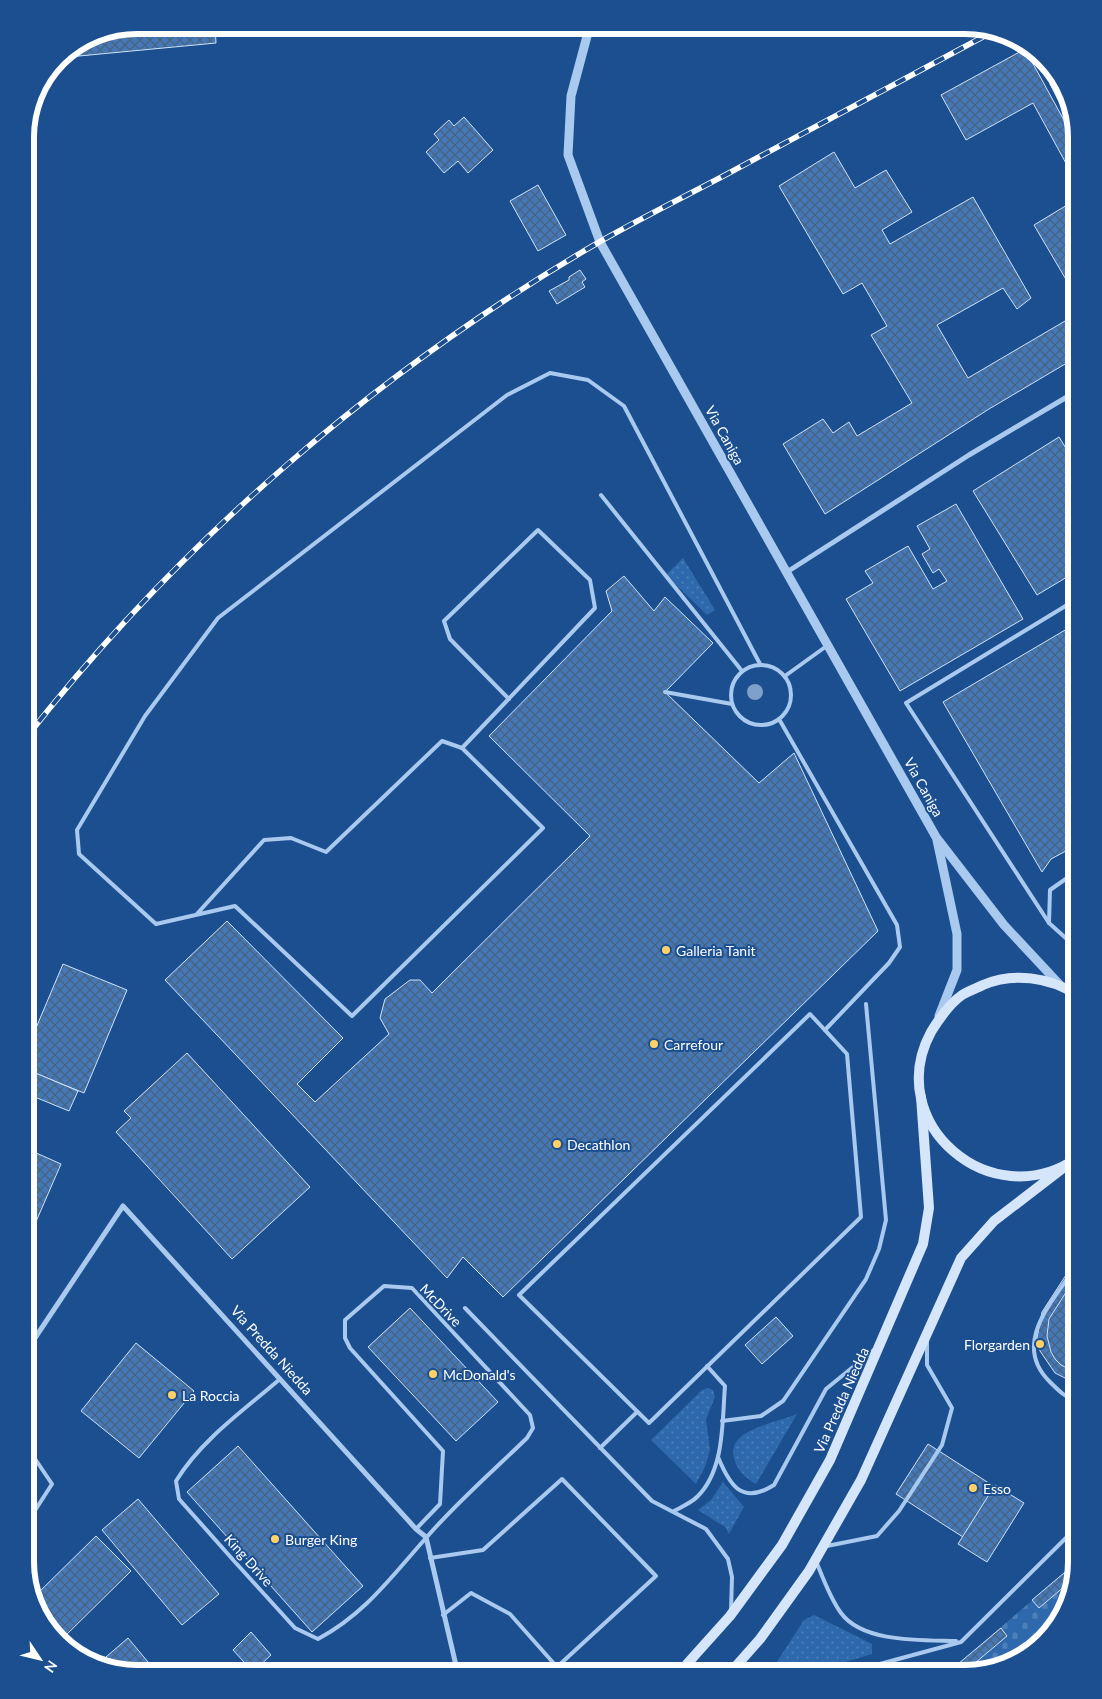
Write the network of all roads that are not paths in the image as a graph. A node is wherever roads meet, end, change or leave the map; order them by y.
1 (588, 34) edge
2 (1068, 396) edge
3 (601, 495) dead end
4 (787, 572) junction
5 (1068, 605) edge
6 (828, 645) junction
7 (760, 664) junction
8 (742, 671) junction
9 (785, 676) junction
10 (665, 692) dead end
11 (509, 699) junction
12 (732, 704) junction
13 (779, 719) junction
14 (462, 748) junction
15 (936, 837) junction
16 (1068, 877) edge
17 (196, 915) junction
18 (1049, 923) junction
19 (1068, 940) edge
20 (1060, 985) junction
21 (1068, 989) edge
22 (866, 1004) dead end
23 (939, 1018) junction
24 (825, 1030) junction
25 (921, 1097) junction
26 (1068, 1164) edge
27 (1063, 1168) junction
28 (1068, 1279) edge
29 (465, 1308) dead end
30 (927, 1333) junction
31 (34, 1340) edge
32 (881, 1344) junction
33 (707, 1366) junction
34 (280, 1379) junction
35 (1068, 1398) edge
36 (637, 1412) junction
37 (722, 1421) junction
38 (600, 1448) junction
39 (34, 1457) edge
40 (718, 1458) junction
41 (34, 1512) edge
42 (674, 1512) junction
43 (416, 1529) junction
44 (1068, 1536) edge
45 (426, 1537) junction
46 (822, 1548) junction
47 (430, 1558) junction
48 (815, 1560) junction
49 (443, 1615) junction
50 (730, 1616) junction
51 (961, 1642) junction
52 (456, 1665) edge
53 (555, 1665) edge
54 (559, 1665) edge
55 (686, 1665) edge
56 (736, 1665) edge
57 (876, 1665) edge

1 - 4 street, Via Caniga
2 - 4 street
3 - 8 lane
4 - 6 street, Via Caniga
5 - 18 lane
6 - 9 lane
6 - 15 street, Via Caniga
7 - 8 lane
7 - 9 lane
7 - 17 lane
8 - 12 lane
9 - 13 lane
10 - 12 lane
11 - 11 lane
11 - 14 lane
12 - 13 lane
13 - 24 lane
14 - 17 lane
14 - 17 lane
15 - 20 street, Via Caniga
15 - 23 street, Via Caniga
16 - 18 lane
18 - 19 lane
20 - 21 main road, Via Predda Niedda
20 - 23 main road, Via Predda Niedda
22 - 37 lane
23 - 25 main road, Via Predda Niedda
24 - 33 lane
24 - 36 lane
25 - 27 main road
25 - 32 main road, Via Predda Niedda
26 - 27 main road
27 - 30 main road
28 - 35 lane
29 - 38 lane
30 - 46 main road
30 - 46 lane
31 - 34 street, Via Predda Niedda
32 - 40 lane
32 - 50 main road, Via Predda Niedda
33 - 36 lane
33 - 37 lane
34 - 43 street, Via Predda Niedda
34 - 45 lane, King Drive
36 - 38 lane
37 - 40 lane
38 - 42 lane
39 - 41 lane
40 - 42 lane
42 - 50 lane
43 - 45 street, Via Predda Niedda
43 - 45 lane, McDrive
44 - 51 lane
45 - 47 street
46 - 48 main road
47 - 49 street
47 - 54 lane
48 - 51 lane
48 - 56 main road
49 - 52 street
49 - 53 lane
50 - 55 main road, Via Predda Niedda
51 - 57 lane

